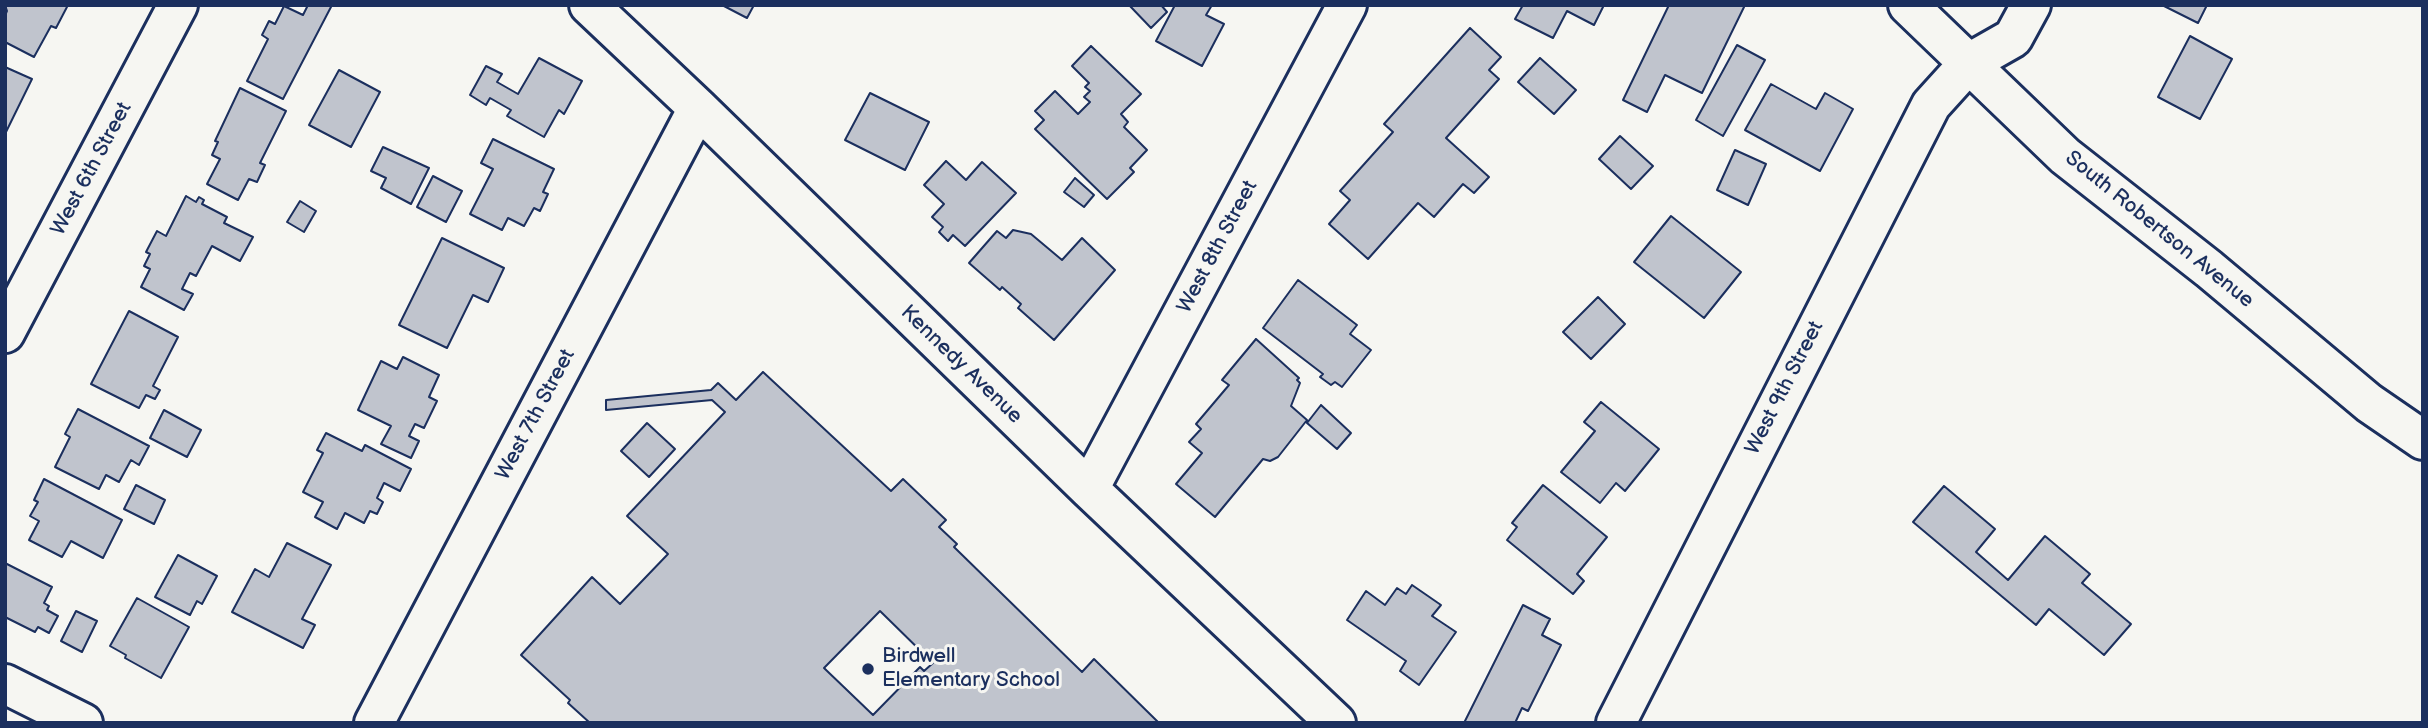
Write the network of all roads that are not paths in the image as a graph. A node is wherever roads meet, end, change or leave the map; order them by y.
1 (178, 5) edge
2 (589, 5) edge
3 (1347, 5) edge
4 (1908, 5) edge
5 (2031, 5) edge
6 (1969, 63) junction
7 (698, 108) junction
8 (5, 333) edge
9 (2423, 440) edge
10 (1089, 489) junction
11 (5, 684) edge
12 (83, 723) edge
13 (374, 723) edge
14 (1336, 723) edge
15 (1616, 723) edge

1 - 8 street, West 6th Street
2 - 7 street, Kennedy Avenue
3 - 10 street, West 8th Street
4 - 6 street, South Robertson Avenue
5 - 6 street, West 9th Street
6 - 9 street, South Robertson Avenue
6 - 15 street, West 9th Street
7 - 10 street, Kennedy Avenue
7 - 13 street, West 7th Street
10 - 14 street, Kennedy Avenue
11 - 12 street

